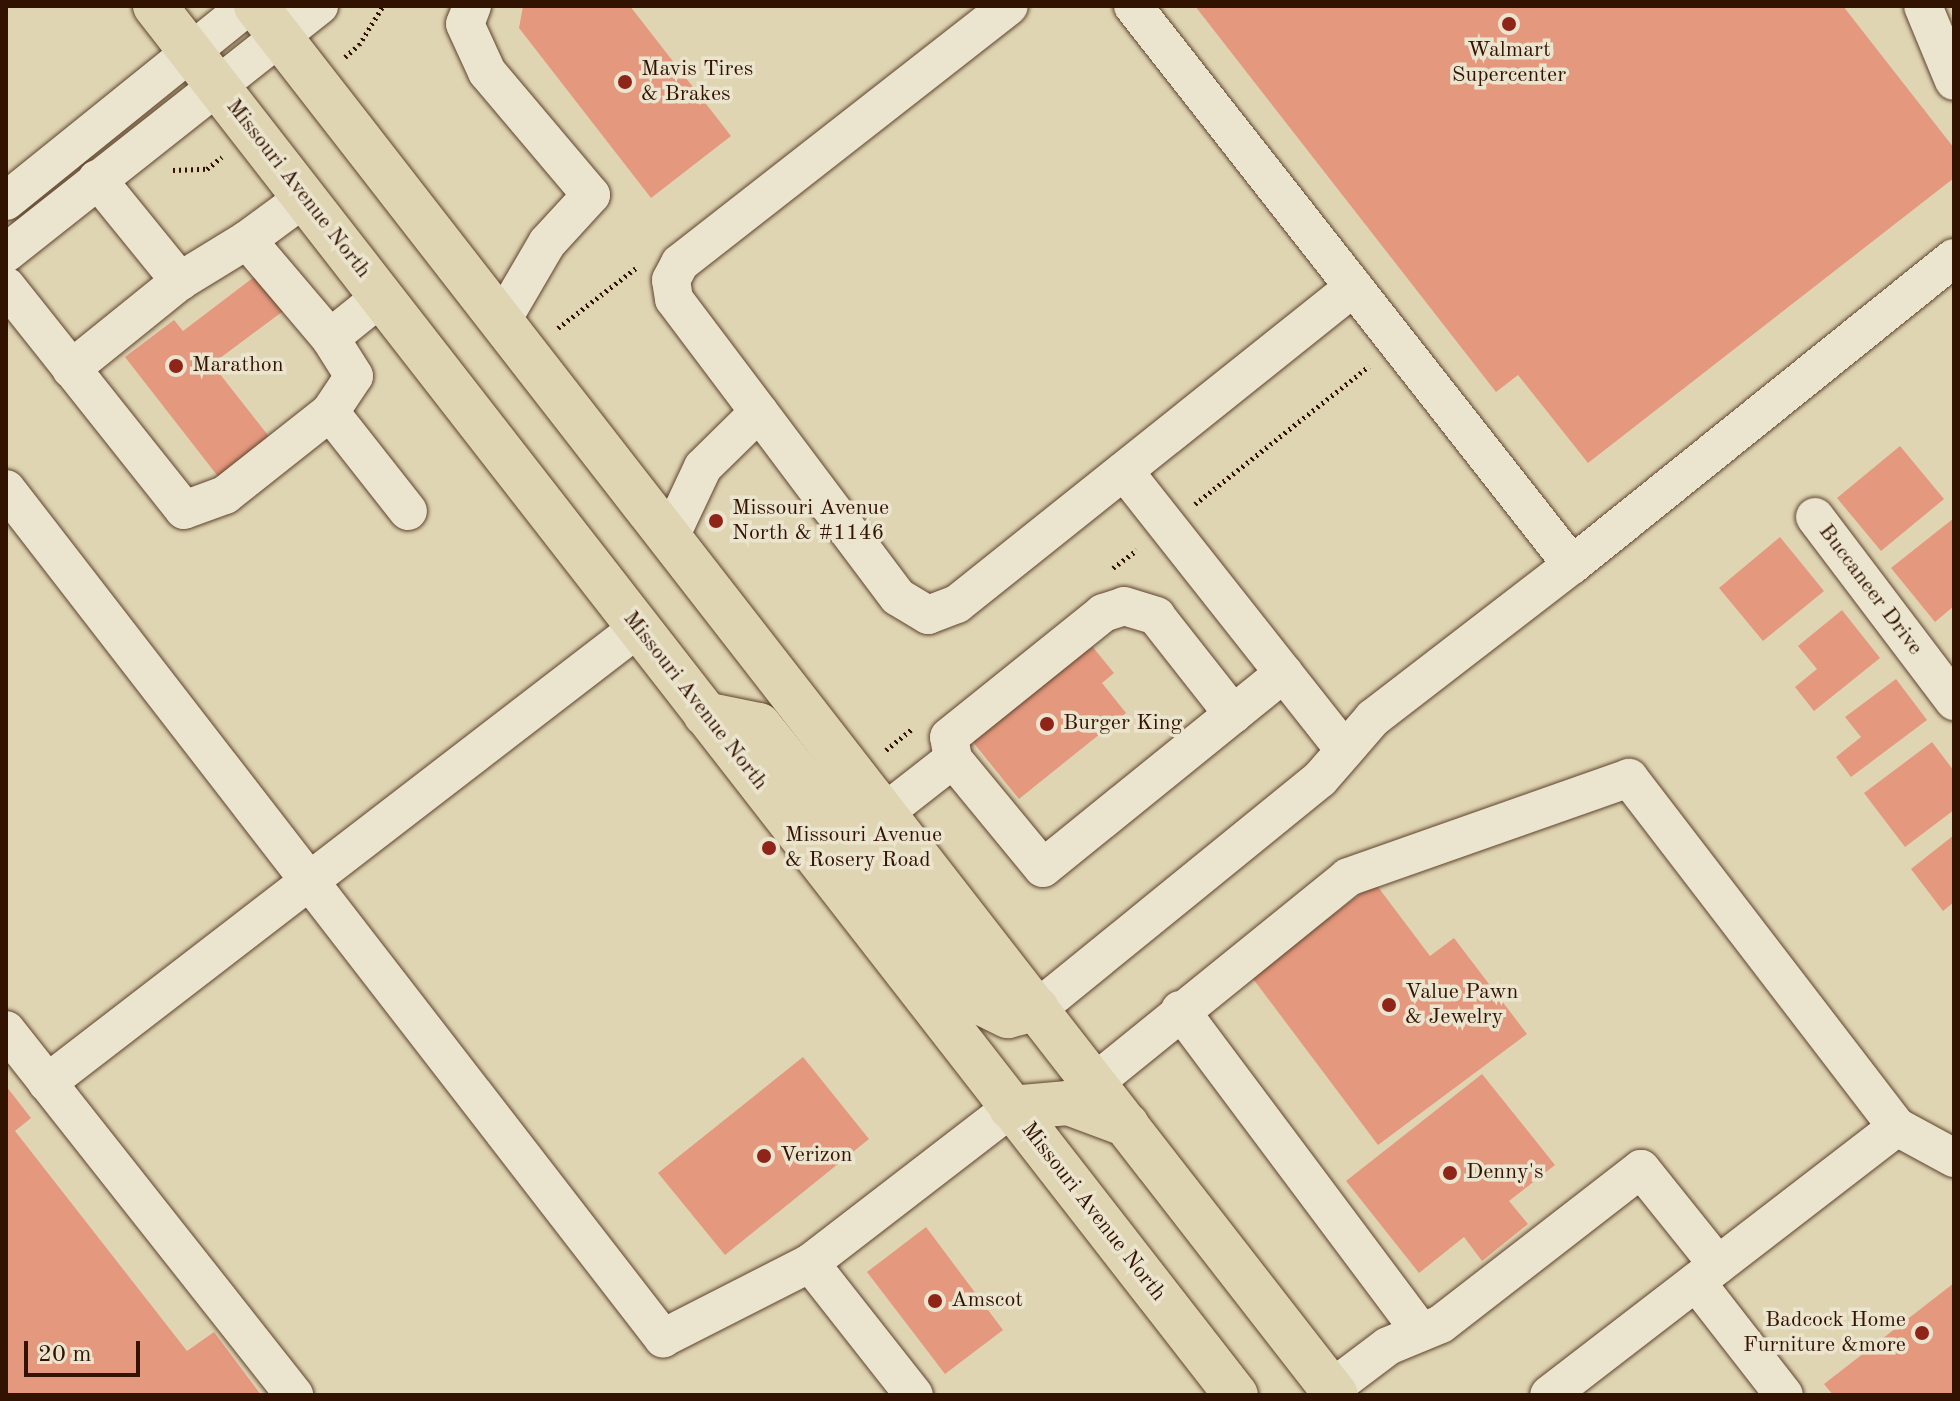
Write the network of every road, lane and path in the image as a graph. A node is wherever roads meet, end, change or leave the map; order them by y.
1 (155, 6) edge
2 (248, 6) edge
3 (319, 6) edge
4 (383, 6) edge
5 (472, 6) edge
6 (1009, 6) edge
7 (1133, 6) edge
8 (1923, 6) edge
9 (268, 21) edge
10 (204, 69) junction
11 (1954, 81) edge
12 (315, 82) junction
13 (254, 133) junction
14 (167, 170) dead end
15 (97, 179) junction
16 (304, 198) junction
17 (6, 201) edge
18 (247, 240) junction
19 (6, 253) edge
20 (1954, 258) edge
21 (180, 281) junction
22 (6, 286) edge
23 (1354, 287) junction
24 (382, 296) junction
25 (502, 320) junction
26 (330, 338) junction
27 (71, 369) junction
28 (330, 412) junction
29 (755, 416) junction
30 (1124, 471) junction
31 (6, 489) edge
32 (408, 511) dead end
33 (1815, 517) dead end
34 (670, 537) junction
35 (1572, 565) junction
36 (638, 628) junction
37 (1284, 673) junction
38 (1954, 701) edge
39 (705, 714) junction
40 (1233, 714) junction
41 (1344, 750) junction
42 (953, 759) junction
43 (884, 813) junction
44 (308, 879) junction
45 (1037, 1009) junction
46 (1180, 1010) junction
47 (6, 1030) edge
48 (47, 1083) junction
49 (1094, 1083) junction
50 (1011, 1108) junction
51 (1127, 1125) junction
52 (1897, 1127) junction
53 (1954, 1158) edge
54 (810, 1263) junction
55 (1707, 1274) junction
56 (1420, 1331) junction
57 (1334, 1392) edge
58 (294, 1395) edge
59 (914, 1395) edge
60 (1236, 1395) edge
61 (1549, 1395) edge
62 (1784, 1395) edge

1 - 10 main road, Missouri Avenue North
2 - 10 street
3 - 9 street
4 - 12 path
5 - 25 street
6 - 29 street
7 - 23 street
8 - 11 street
9 - 10 street
9 - 12 main road
10 - 13 main road, Missouri Avenue North
10 - 15 street
10 - 17 street
12 - 25 main road
13 - 14 path
13 - 16 main road, Missouri Avenue North
15 - 19 street
15 - 21 street
16 - 18 street
16 - 24 main road, Missouri Avenue North
18 - 21 street
18 - 26 street
20 - 35 street
21 - 27 street
22 - 27 street
23 - 30 street
23 - 35 street
24 - 26 street
24 - 36 main road, Missouri Avenue North
25 - 34 main road
26 - 28 street
27 - 28 street
28 - 32 street
29 - 30 street
29 - 34 street
30 - 37 street
31 - 44 street
33 - 38 street, Buccaneer Drive
34 - 43 main road
35 - 41 street
36 - 39 main road, Missouri Avenue North
36 - 44 street
37 - 40 street
37 - 41 street
39 - 45 main road
39 - 50 main road, Missouri Avenue North
40 - 42 street
40 - 42 street
41 - 45 street
42 - 43 street
43 - 45 main road
44 - 48 street
44 - 54 street
45 - 49 main road
46 - 49 street
46 - 52 street
46 - 56 street
47 - 48 street
48 - 58 street
49 - 51 main road
50 - 51 main road
50 - 54 street
50 - 60 main road, Missouri Avenue North
51 - 57 main road
52 - 53 street
52 - 55 street
54 - 59 street
55 - 56 street
55 - 61 street
55 - 62 street
56 - 57 street

